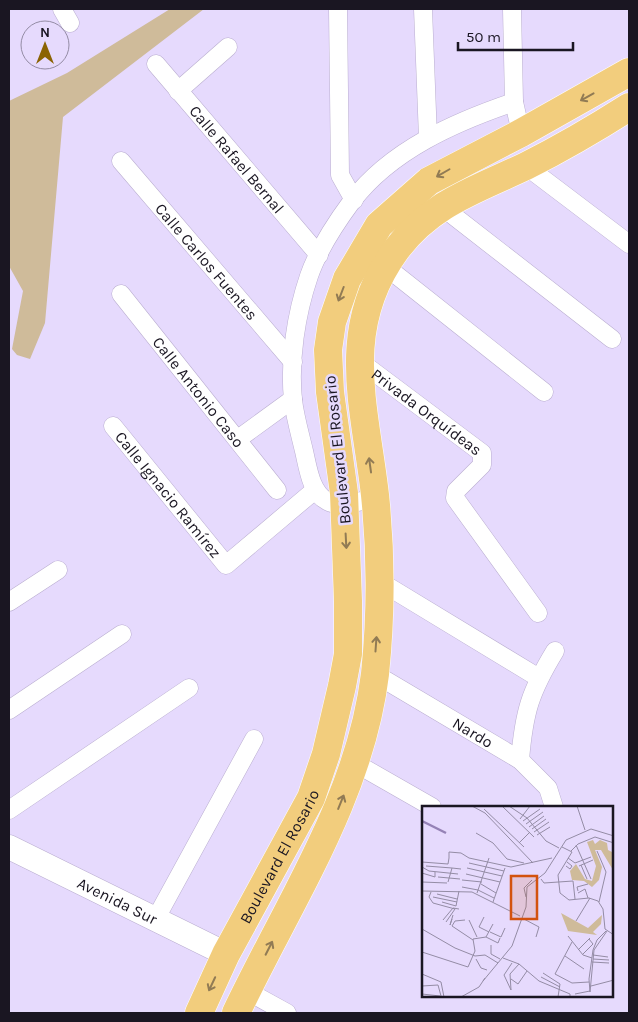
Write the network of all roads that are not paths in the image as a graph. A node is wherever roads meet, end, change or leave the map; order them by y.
1 (338, 9) edge
2 (423, 9) edge
3 (512, 9) edge
4 (228, 47) dead end
5 (156, 64) dead end
6 (629, 72) edge
7 (178, 91) junction
8 (514, 102) junction
9 (629, 107) edge
10 (521, 133) junction
11 (428, 138) junction
12 (121, 161) dead end
13 (526, 166) junction
14 (354, 200) junction
15 (441, 206) junction
16 (629, 244) edge
17 (318, 255) junction
18 (385, 266) junction
19 (121, 294) dead end
20 (612, 339) dead end
21 (358, 360) junction
22 (293, 362) junction
23 (544, 392) dead end
24 (293, 399) junction
25 (113, 426) dead end
26 (238, 439) junction
27 (277, 490) dead end
28 (315, 490) junction
29 (375, 497) junction
30 (344, 506) junction
31 (58, 570) dead end
32 (379, 581) junction
33 (9, 602) edge
34 (538, 613) dead end
35 (122, 634) dead end
36 (555, 651) dead end
37 (374, 674) junction
38 (539, 678) junction
39 (189, 688) dead end
40 (9, 710) edge
41 (254, 740) dead end
42 (520, 760) junction
43 (355, 763) junction
44 (430, 806) edge
45 (554, 806) edge
46 (9, 810) edge
47 (9, 847) edge
48 (155, 920) junction
49 (226, 954) junction
50 (242, 1002) edge
51 (198, 1013) edge
52 (287, 1013) edge

1 - 14 street
2 - 11 street
3 - 8 street
4 - 7 street
5 - 7 street, Calle Rafael Bernal
6 -> 10 main road, Boulevard El Rosario
7 - 17 street, Calle Rafael Bernal
8 - 10 street
8 - 11 street
9 - 13 main road, Boulevard El Rosario
10 -> 30 main road, Boulevard El Rosario
11 - 14 street
12 - 22 street, Calle Carlos Fuentes
13 - 15 main road, Boulevard El Rosario
13 - 16 street
14 - 17 street
15 - 18 main road, Boulevard El Rosario
15 - 20 street
17 - 22 street
18 - 21 main road, Boulevard El Rosario
18 - 23 street
19 - 26 street, Calle Antonio Caso
29 -> 21 main road, Boulevard El Rosario
21 - 34 street, Privada Orquídeas
22 - 24 street
24 - 26 street
24 - 28 street
25 - 28 street, Calle Ignacio Ramírez
26 - 27 street, Calle Antonio Caso
28 - 30 street
29 - 30 street
29 - 32 main road, Boulevard El Rosario
30 -> 49 main road, Boulevard El Rosario
31 - 33 street
37 -> 32 main road, Boulevard El Rosario
32 - 38 street
35 - 40 street
36 - 38 street
37 - 42 street, Nardo
37 - 43 main road, Boulevard El Rosario
38 - 42 street
39 - 46 street
41 - 48 street
42 - 45 street, Nardo
43 - 44 street
50 -> 43 main road, Boulevard El Rosario
47 - 48 street, Avenida Sur
48 - 49 street, Avenida Sur
49 -> 51 main road, Boulevard El Rosario
50 - 52 street

